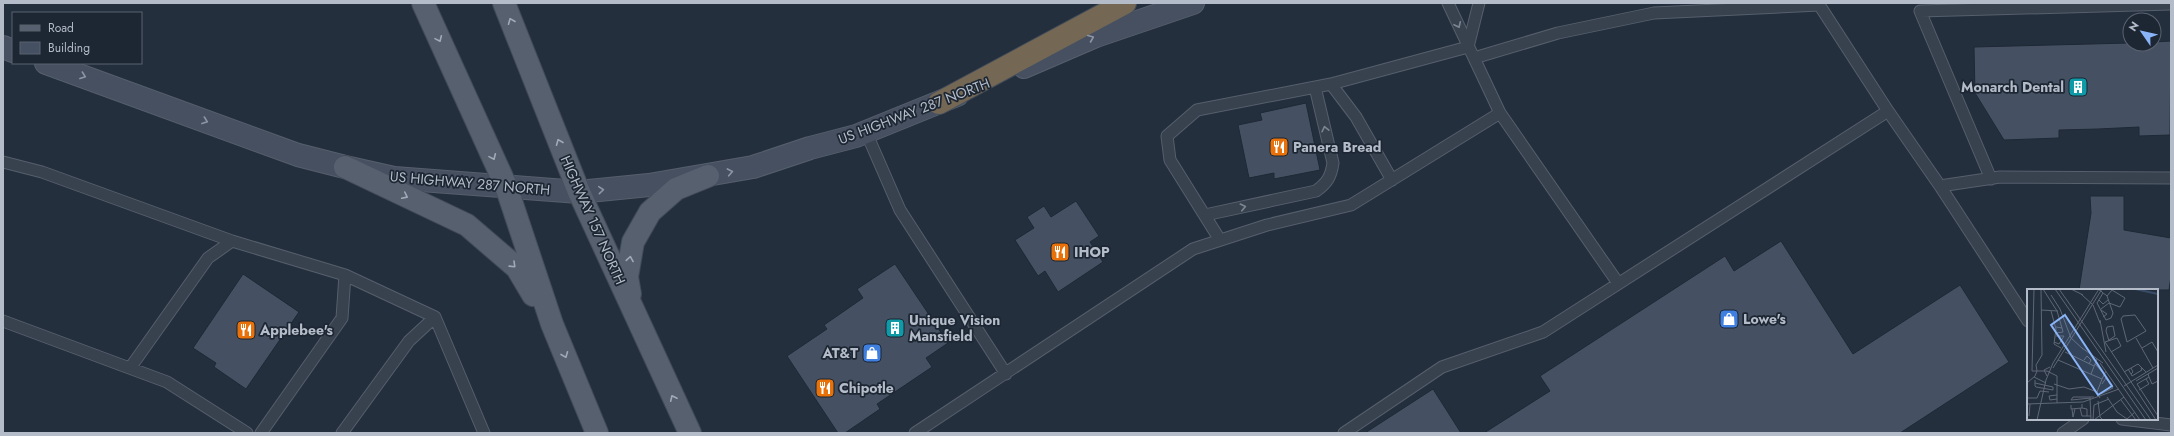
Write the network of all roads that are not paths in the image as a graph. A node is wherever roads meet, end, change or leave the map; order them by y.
1 (423, 3) edge
2 (504, 3) edge
3 (1125, 3) edge
4 (1193, 3) edge
5 (1448, 3) edge
6 (1479, 3) edge
7 (1819, 4) edge
8 (2171, 4) edge
9 (1468, 47) junction
10 (1474, 58) junction
11 (49, 64) edge
12 (1330, 84) junction
13 (1315, 87) junction
14 (939, 103) junction
15 (1888, 111) junction
16 (1500, 113) junction
17 (866, 132) junction
18 (3, 162) edge
19 (345, 167) junction
20 (708, 176) junction
21 (2171, 178) edge
22 (1991, 179) junction
23 (1392, 180) junction
24 (506, 186) junction
25 (1940, 186) junction
26 (579, 192) junction
27 (1205, 216) junction
28 (1220, 240) junction
29 (232, 241) junction
30 (345, 275) junction
31 (1618, 283) junction
32 (633, 311) junction
33 (435, 317) junction
34 (2027, 319) edge
35 (3, 321) edge
36 (552, 324) junction
37 (130, 368) junction
38 (1006, 374) junction
39 (2082, 420) edge
40 (2129, 420) edge
41 (2171, 426) edge
42 (247, 433) edge
43 (261, 433) edge
44 (342, 433) edge
45 (484, 433) edge
46 (597, 433) edge
47 (690, 433) edge
48 (915, 433) edge
49 (1344, 433) edge
50 (2063, 433) edge

1 -> 24 main road
26 -> 2 main road, HIGHWAY 157 NORTH
3 - 14 highway
14 -> 4 main road, US HIGHWAY 287 NORTH
5 -> 9 lane
6 - 9 lane
7 - 10 lane
7 - 15 lane
8 - 22 lane
9 - 10 lane
9 - 12 lane
10 - 16 lane
11 -> 19 main road, US HIGHWAY 287 NORTH
12 - 13 lane
12 - 23 lane
27 -> 13 lane
13 - 27 lane
14 - 17 main road, US HIGHWAY 287 NORTH
15 - 25 lane
15 - 31 lane
16 - 23 lane
16 - 31 lane
20 -> 17 main road, US HIGHWAY 287 NORTH
17 - 38 lane
18 - 29 lane
19 - 24 main road, US HIGHWAY 287 NORTH
19 -> 36 main road
26 -> 20 main road, US HIGHWAY 287 NORTH
32 -> 20 main road
21 - 22 lane
22 - 25 lane
23 - 28 lane
24 - 26 main road, US HIGHWAY 287 NORTH
24 - 36 main road
25 - 34 lane
26 - 32 main road, HIGHWAY 157 NORTH
27 - 28 lane
28 - 38 lane
29 - 30 lane
29 - 37 lane
30 - 33 lane
30 - 43 lane
31 - 49 lane
47 -> 32 main road, HIGHWAY 157 NORTH
33 - 44 lane
33 - 45 lane
35 - 37 lane
36 -> 46 main road
37 - 42 lane
38 - 48 lane
39 - 50 lane
40 - 41 lane

